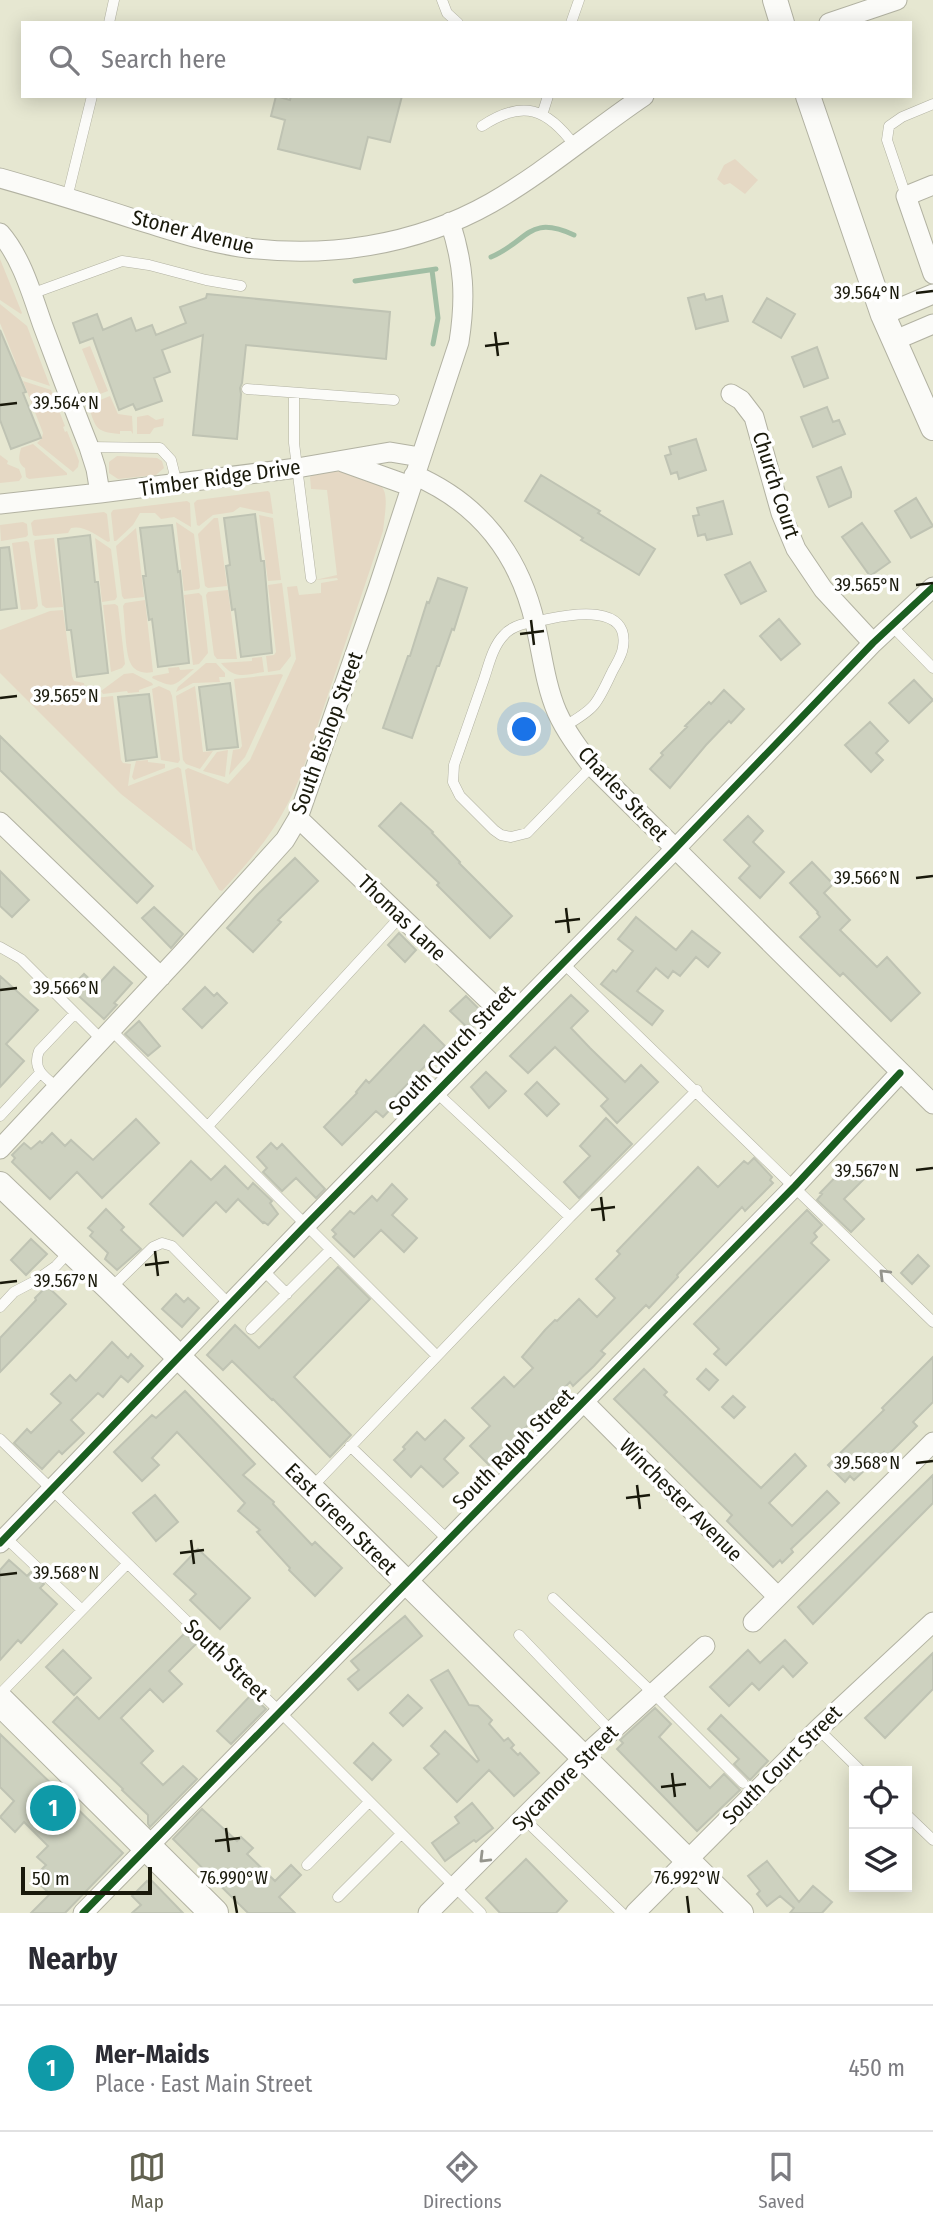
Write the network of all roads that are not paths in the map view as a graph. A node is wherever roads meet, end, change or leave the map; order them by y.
1 (114, 0) edge
2 (442, 0) edge
3 (579, 0) edge
4 (775, 0) edge
5 (897, 0) edge
6 (109, 21) edge
7 (456, 21) edge
8 (572, 21) edge
9 (781, 21) edge
10 (835, 21) edge
11 (92, 98) edge
12 (547, 98) edge
13 (640, 98) edge
14 (809, 98) edge
15 (933, 104) edge
16 (542, 115) junction
17 (482, 126) dead end
18 (575, 146) junction
19 (0, 178) edge
20 (933, 185) edge
21 (906, 196) junction
22 (67, 198) junction
23 (450, 222) junction
24 (0, 233) edge
25 (933, 274) edge
26 (240, 286) dead end
27 (31, 294) junction
28 (933, 294) edge
29 (883, 315) junction
30 (933, 324) edge
31 (893, 341) junction
32 (247, 389) dead end
33 (294, 393) junction
34 (731, 394) dead end
35 (394, 400) dead end
36 (933, 428) edge
37 (89, 447) junction
38 (339, 460) junction
39 (298, 468) junction
40 (415, 473) junction
41 (177, 484) junction
42 (100, 493) junction
43 (0, 504) edge
44 (311, 578) dead end
45 (933, 587) edge
46 (535, 621) junction
47 (891, 625) junction
48 (873, 643) junction
49 (933, 668) edge
50 (565, 726) junction
51 (592, 766) junction
52 (298, 818) junction
53 (0, 822) edge
54 (675, 849) junction
55 (400, 917) junction
56 (0, 947) edge
57 (563, 963) junction
58 (161, 977) junction
59 (75, 1013) junction
60 (507, 1018) junction
61 (106, 1035) junction
62 (40, 1073) junction
63 (900, 1073) junction
64 (57, 1087) junction
65 (696, 1090) junction
66 (436, 1091) junction
67 (933, 1104) edge
68 (0, 1116) edge
69 (208, 1126) junction
70 (0, 1149) edge
71 (0, 1184) edge
72 (795, 1186) junction
73 (570, 1217) junction
74 (306, 1225) junction
75 (330, 1250) junction
76 (70, 1251) junction
77 (262, 1270) junction
78 (110, 1289) junction
79 (287, 1294) junction
80 (229, 1304) junction
81 (0, 1307) edge
82 (933, 1322) edge
83 (251, 1329) dead end
84 (437, 1356) junction
85 (178, 1358) junction
86 (584, 1402) junction
87 (0, 1439) edge
88 (933, 1442) edge
89 (350, 1446) junction
90 (310, 1489) junction
91 (51, 1490) junction
92 (447, 1539) junction
93 (3, 1540) edge
94 (127, 1564) junction
95 (405, 1583) junction
96 (778, 1597) junction
97 (553, 1598) dead end
98 (82, 1610) junction
99 (753, 1622) dead end
100 (933, 1622) edge
101 (519, 1635) dead end
102 (705, 1646) dead end
103 (653, 1693) junction
104 (0, 1694) edge
105 (0, 1701) edge
106 (279, 1711) junction
107 (817, 1729) junction
108 (611, 1731) junction
109 (584, 1758) junction
110 (856, 1766) edge
111 (743, 1783) dead end
112 (369, 1802) junction
113 (524, 1819) junction
114 (912, 1820) edge
115 (401, 1833) junction
116 (933, 1840) edge
117 (147, 1847) junction
118 (687, 1860) junction
119 (307, 1865) dead end
120 (454, 1888) junction
121 (338, 1898) dead end
122 (83, 1913) edge
123 (214, 1913) edge
124 (428, 1913) edge
125 (481, 1913) edge
126 (622, 1913) edge
127 (635, 1913) edge
128 (741, 1913) edge

1 - 6 lane
2 - 7 lane
3 - 8 lane
4 - 9 street
5 - 10 street
11 - 22 lane
12 - 16 lane
13 - 18 street, Stoner Avenue
14 - 29 street
15 - 21 lane
16 - 17 lane
16 - 18 lane
18 - 23 street, Stoner Avenue
19 - 22 street, Stoner Avenue
20 - 21 street
21 - 25 street
22 - 23 street, Stoner Avenue
23 - 40 street, South Bishop Street
24 - 27 street
26 - 27 lane
27 - 37 street
28 - 29 street
29 - 31 street
30 - 31 street
31 - 36 street
32 - 33 lane
33 - 35 lane
33 - 39 lane
34 - 48 street, Church Court
37 - 41 lane
37 - 42 street
38 - 39 street, Timber Ridge Drive
38 - 40 street
38 - 40 street, Timber Ridge Drive
39 - 41 street, Timber Ridge Drive
39 - 44 lane
40 - 46 street, Charles Street
40 - 52 street, South Bishop Street
41 - 42 street, Timber Ridge Drive
42 - 43 street, Timber Ridge Drive
45 - 47 street, South Church Street
46 - 50 street, Charles Street
46 - 50 lane
46 - 51 lane
47 - 48 street, South Church Street
47 - 49 lane
48 - 54 street, South Church Street
50 - 51 street, Charles Street
51 - 54 street, Charles Street
52 - 55 street, Thomas Lane
52 - 58 street, South Bishop Street
53 - 58 street
54 - 57 street, South Church Street
54 - 63 street, Charles Street
55 - 60 street, Thomas Lane
55 - 69 lane
56 - 59 lane
57 - 60 street, South Church Street
57 - 65 lane
58 - 61 street, South Bishop Street
59 - 61 lane
59 - 62 lane
60 - 66 street, South Church Street
61 - 64 street, South Bishop Street
61 - 69 lane
62 - 64 lane
62 - 68 lane
63 - 67 street, Charles Street
63 - 72 street, South Ralph Street
64 - 70 street, South Bishop Street
65 - 72 lane
65 - 73 lane
66 - 73 lane
66 - 74 street, South Church Street
69 - 74 lane
71 - 76 street, East Green Street
82 -> 72 lane
72 - 86 street, South Ralph Street
73 - 84 lane
74 - 75 lane
74 - 77 street, South Church Street
75 - 79 lane
75 - 84 lane
76 - 78 street, East Green Street
76 - 81 lane
77 - 79 lane
77 - 80 street, South Church Street
78 - 80 lane
78 - 85 street, East Green Street
79 - 83 lane
80 - 85 street, South Church Street
84 - 89 lane
85 - 90 street, East Green Street
85 - 91 street, South Church Street
86 - 92 street, South Ralph Street
86 - 96 street, Winchester Avenue
87 - 91 lane, South Street
88 - 96 street
89 - 90 lane
89 - 92 lane
90 - 95 street, East Green Street
91 - 93 street, South Church Street
91 - 94 lane, South Street
92 - 95 street, South Ralph Street
93 - 98 lane
94 - 98 lane
94 - 106 lane, South Street
95 - 106 street, South Ralph Street
95 - 109 street, East Green Street
96 - 99 street
97 - 103 lane
98 - 104 lane
100 - 107 street, South Court Street
101 - 108 lane
102 - 103 street, Sycamore Street
103 - 108 street, Sycamore Street
103 - 111 lane
105 - 117 main road
106 - 112 lane, South Street
106 - 117 street, South Ralph Street
107 - 110 lane
107 - 118 street, South Court Street
108 - 109 street, Sycamore Street
109 - 113 street, Sycamore Street
109 - 118 street, East Green Street
112 - 115 lane, South Street
112 - 119 lane
113 -> 120 street, Sycamore Street
113 - 126 lane
114 - 116 lane
115 - 120 lane, South Street
115 - 121 lane
117 - 122 street, South Ralph Street
117 - 123 main road
118 - 127 street, South Court Street
118 - 128 street, East Green Street
120 - 124 street, Sycamore Street
120 - 125 lane, South Street

